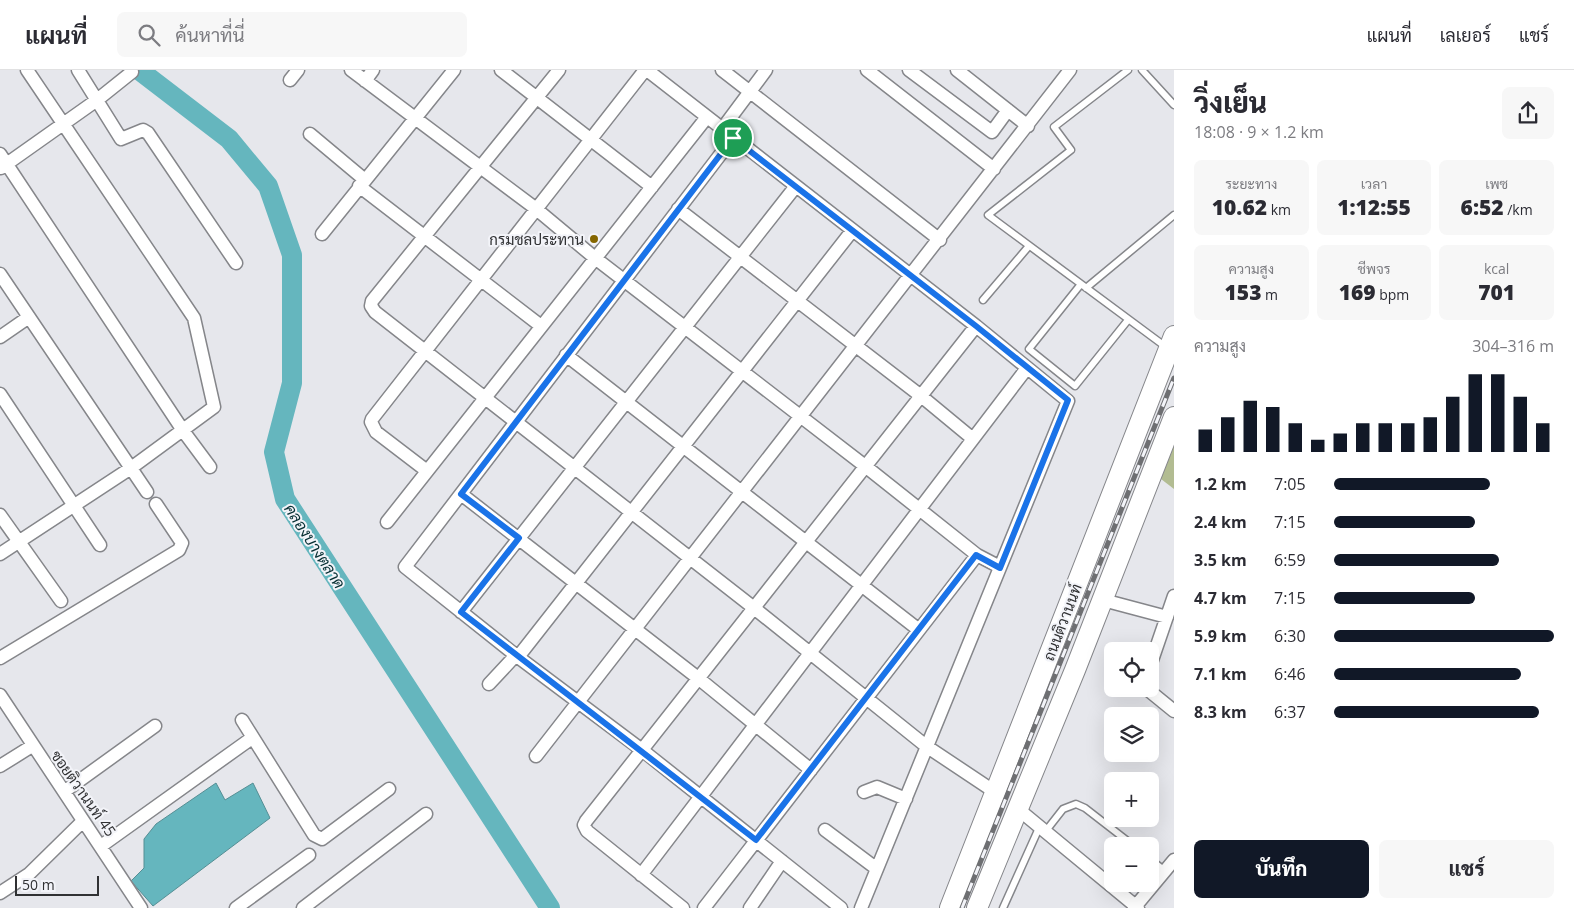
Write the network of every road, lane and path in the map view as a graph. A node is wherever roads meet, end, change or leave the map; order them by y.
1 (27, 70) edge
2 (78, 70) edge
3 (351, 70) edge
4 (373, 70) edge
5 (454, 70) edge
6 (501, 70) edge
7 (559, 70) edge
8 (646, 70) edge
9 (722, 70) edge
10 (766, 70) edge
11 (866, 70) edge
12 (909, 70) edge
13 (957, 70) edge
14 (1070, 70) edge
15 (1128, 70) edge
16 (1142, 70) edge
17 (132, 72) dead end
18 (365, 81) junction
19 (749, 91) junction
20 (536, 98) junction
21 (97, 100) junction
22 (1174, 105) edge
23 (1008, 110) junction
24 (707, 117) junction
25 (416, 119) junction
26 (63, 125) junction
27 (1028, 126) junction
28 (722, 129) junction
29 (310, 134) dead end
30 (733, 138) junction
31 (589, 139) junction
32 (2, 162) edge
33 (480, 166) junction
34 (994, 169) junction
35 (362, 183) junction
36 (796, 186) junction
37 (652, 187) junction
38 (535, 208) junction
39 (678, 209) junction
40 (1174, 215) edge
41 (852, 231) junction
42 (322, 234) dead end
43 (423, 236) junction
44 (940, 240) junction
45 (1029, 246) junction
46 (741, 256) junction
47 (595, 258) junction
48 (236, 263) dead end
49 (0, 274) edge
50 (911, 276) junction
51 (624, 280) junction
52 (480, 281) junction
53 (1083, 286) junction
54 (983, 300) dead end
55 (797, 302) junction
56 (29, 317) junction
57 (1128, 320) junction
58 (541, 326) junction
59 (976, 326) junction
60 (685, 327) junction
61 (1, 335) edge
62 (1171, 343) edge
63 (856, 346) junction
64 (425, 350) junction
65 (566, 355) junction
66 (1027, 368) junction
67 (742, 372) junction
68 (0, 394) edge
69 (921, 396) junction
70 (486, 398) junction
71 (627, 401) junction
72 (800, 417) junction
73 (1174, 417) edge
74 (516, 422) junction
75 (184, 432) junction
76 (973, 439) junction
77 (684, 446) junction
78 (865, 466) junction
79 (210, 467) dead end
80 (131, 468) junction
81 (575, 468) junction
82 (427, 471) junction
83 (743, 490) junction
84 (147, 492) dead end
85 (461, 494) junction
86 (156, 504) dead end
87 (75, 505) junction
88 (919, 510) junction
89 (0, 514) edge
90 (631, 514) junction
91 (387, 522) dead end
92 (519, 538) junction
93 (807, 540) junction
94 (19, 542) junction
95 (100, 544) dead end
96 (0, 554) edge
97 (976, 555) junction
98 (690, 559) junction
99 (1000, 568) junction
100 (576, 584) junction
101 (862, 585) junction
102 (1174, 596) edge
103 (1103, 600) junction
104 (61, 601) dead end
105 (754, 608) junction
106 (461, 612) junction
107 (1167, 616) junction
108 (634, 629) junction
109 (919, 630) junction
110 (1158, 642) edge
111 (809, 654) junction
112 (517, 656) junction
113 (0, 658) edge
114 (698, 678) junction
115 (490, 684) dead end
116 (0, 695) edge
117 (1156, 697) edge
118 (866, 699) junction
119 (578, 702) junction
120 (1174, 711) edge
121 (242, 720) dead end
122 (755, 725) junction
123 (155, 726) dead end
124 (252, 738) junction
125 (32, 746) junction
126 (926, 746) junction
127 (642, 750) junction
128 (536, 756) dead end
129 (0, 766) edge
130 (811, 770) junction
131 (389, 789) dead end
132 (65, 791) junction
133 (864, 792) dead end
134 (995, 792) junction
135 (700, 797) junction
136 (906, 799) junction
137 (1018, 809) junction
138 (426, 814) dead end
139 (83, 821) junction
140 (825, 830) dead end
141 (1042, 830) junction
142 (1122, 837) edge
143 (756, 840) junction
144 (101, 846) junction
145 (309, 855) dead end
146 (1174, 860) edge
147 (782, 861) junction
148 (1159, 866) edge
149 (877, 869) junction
150 (1165, 871) junction
151 (641, 875) junction
152 (0, 893) edge
153 (1136, 907) edge
154 (141, 908) edge
155 (236, 908) edge
156 (303, 908) edge
157 (683, 908) edge
158 (704, 908) edge
159 (750, 908) edge
160 (841, 908) edge
161 (861, 908) edge
162 (950, 908) edge
163 (977, 908) edge
164 (1002, 908) edge

1 - 26 street
2 - 21 street
3 - 18 street
4 - 18 street
5 - 25 street
6 - 20 street
7 - 20 street
8 - 24 street
8 - 31 street
9 - 19 street
10 - 19 street
11 - 34 street
12 - 23 street
13 - 23 street
14 - 27 street
15 - 45 lane
16 - 22 lane
17 - 21 street
18 - 25 street
19 - 28 street
19 - 44 street
20 - 31 street
20 - 33 street
21 - 26 street
21 - 48 street
23 - 27 street
24 - 28 street
24 - 37 street
25 - 33 street
25 - 35 street
26 - 32 street
26 - 75 street
27 - 34 street
28 - 30 street
29 - 35 street
30 - 36 street
30 - 39 street
31 - 37 street
31 - 38 street
32 - 75 street
33 - 38 street
33 - 43 street
34 - 44 street
35 - 42 street
35 - 43 street
36 - 41 street
36 - 46 street
37 - 47 street
38 - 47 street
38 - 52 street
39 - 46 street
39 - 51 street
40 - 53 lane
41 - 50 street
41 - 55 street
43 - 52 street
43 - 64 street
44 - 50 street
45 - 53 lane
45 - 54 lane
46 - 55 street
46 - 60 street
47 - 51 street
47 - 58 street
49 - 56 street
50 - 59 street
50 - 63 street
51 - 60 street
51 - 65 street
52 - 58 street
52 - 64 street
53 - 57 lane
53 - 57 lane
55 - 63 street
55 - 67 street
56 - 61 street
56 - 80 street
57 - 62 lane
58 - 70 street
59 - 66 street
59 - 69 street
60 - 67 street
60 - 71 street
62 - 134 main road, ถนนติวานนท์
63 - 69 street
63 - 72 street
64 - 70 street
64 - 82 street
65 - 71 street
65 - 74 street
66 - 76 street
66 - 99 street
67 - 72 street
67 - 77 street
68 - 87 street
69 - 76 street
69 - 78 street
70 - 74 street
70 - 82 street
71 - 77 street
71 - 81 street
72 - 78 street
72 - 83 street
73 - 103 main road, ถนนติวานนท์
74 - 81 street
74 - 85 street
75 - 79 street
75 - 80 street
76 - 88 street
77 - 83 street
77 - 90 street
78 - 88 street
78 - 93 street
80 - 84 street
80 - 87 street
81 - 90 street
81 - 92 street
82 - 91 street
83 - 93 street
83 - 98 street
85 - 92 street
85 - 106 street
86 - 113 street
87 - 94 street
87 - 95 street
88 - 97 street
88 - 101 street
89 - 94 street
90 - 98 street
90 - 100 street
92 - 100 street
92 - 106 street
93 - 101 street
93 - 105 street
94 - 96 street
94 - 104 street
97 - 99 street
97 - 109 street
98 - 105 street
98 - 108 street
99 - 126 street
100 - 108 street
100 - 112 street
101 - 109 street
101 - 111 street
102 - 107 street
103 - 107 street
103 - 137 main road, ถนนติวานนท์
105 - 111 street
105 - 114 street
106 - 112 street
107 - 110 street
108 - 114 street
108 - 119 street
109 - 118 street
111 - 118 street
111 - 122 street
112 - 115 street
112 - 119 street
114 - 122 street
114 - 127 street
116 - 125 street, ซอยติวานนท์ 45
117 - 120 street
118 - 126 street
118 - 130 street
119 - 127 street
119 - 128 street
121 - 124 street
122 - 130 street
122 - 135 street
123 - 132 street
124 - 131 street
124 - 144 street
125 - 129 street
125 - 132 street, ซอยติวานนท์ 45
126 - 134 street
126 - 136 street
127 - 135 street
127 - 151 street
130 - 143 street
132 - 139 street, ซอยติวานนท์ 45
133 - 136 street
134 - 137 main road
134 - 162 main road, ถนนติวานนท์
135 - 143 street
135 - 151 street
136 - 149 street
137 - 141 street
137 - 163 main road, ถนนติวานนท์
138 - 156 street
139 - 144 street, ซอยติวานนท์ 45
139 - 152 street
140 - 149 street
141 - 142 lane
141 - 153 street
141 - 164 lane
143 - 147 street
143 - 158 street
144 - 154 street, ซอยติวานนท์ 45
145 - 155 street
146 - 150 street
147 - 159 street
147 - 160 street
148 - 150 lane
149 - 161 street
150 - 153 street
151 - 157 street

